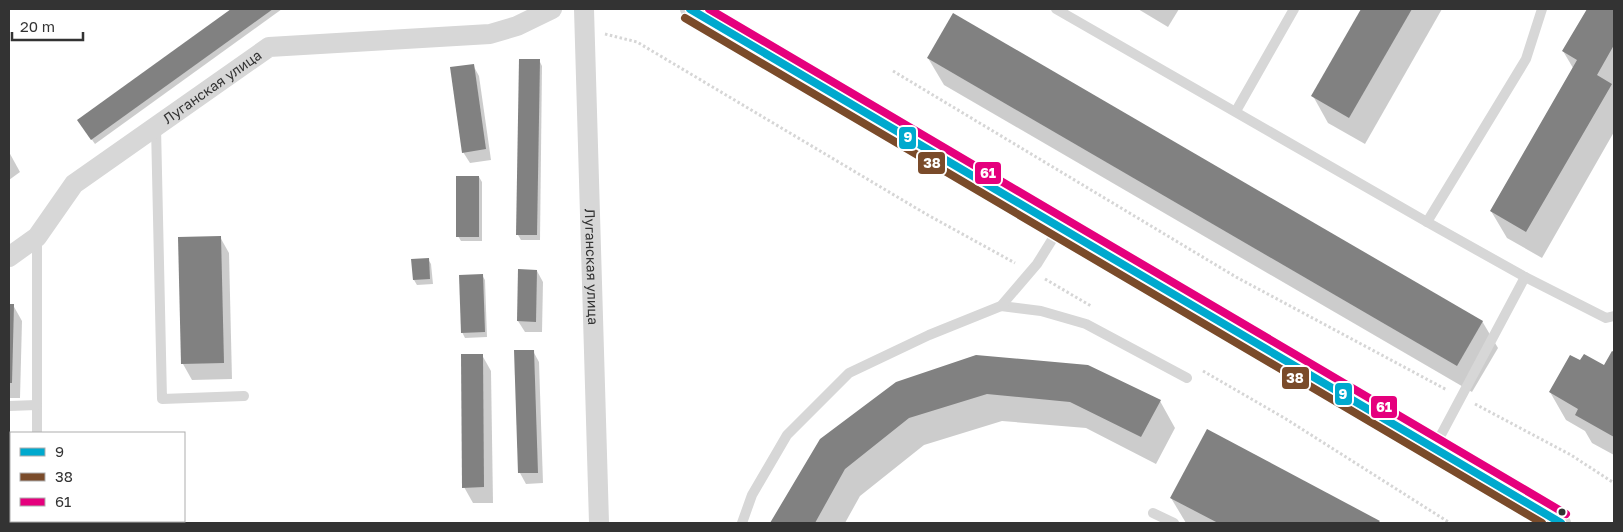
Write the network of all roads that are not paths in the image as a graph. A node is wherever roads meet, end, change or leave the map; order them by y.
1 (552, 9) edge
2 (584, 9) edge
3 (690, 9) edge
4 (1056, 9) edge
5 (1294, 9) edge
6 (1542, 9) edge
7 (1236, 111) junction
8 (156, 127) junction
9 (1428, 222) junction
10 (1060, 227) junction
11 (37, 237) junction
12 (9, 257) edge
13 (1525, 277) junction
14 (1001, 306) junction
15 (1614, 316) edge
16 (1187, 378) dead end
17 (244, 396) dead end
18 (9, 406) edge
19 (37, 406) junction
20 (37, 432) edge
21 (1434, 448) junction
22 (1153, 513) dead end
23 (599, 523) edge
24 (742, 523) edge
25 (1174, 523) edge
26 (1561, 523) edge

1 - 8 street, Луганская улица
2 - 23 street, Луганская улица
3 - 10 street
4 - 7 lane
5 - 7 lane
6 - 9 lane
7 - 9 lane
8 - 11 street, Луганская улица
8 - 17 lane
9 - 13 lane
10 - 14 lane
10 - 21 street
11 - 12 street, Луганская улица
11 - 19 lane
13 - 15 lane
13 - 21 lane
14 - 16 lane
14 - 24 lane
18 - 19 lane
19 - 20 lane
21 - 26 street
22 - 25 lane

